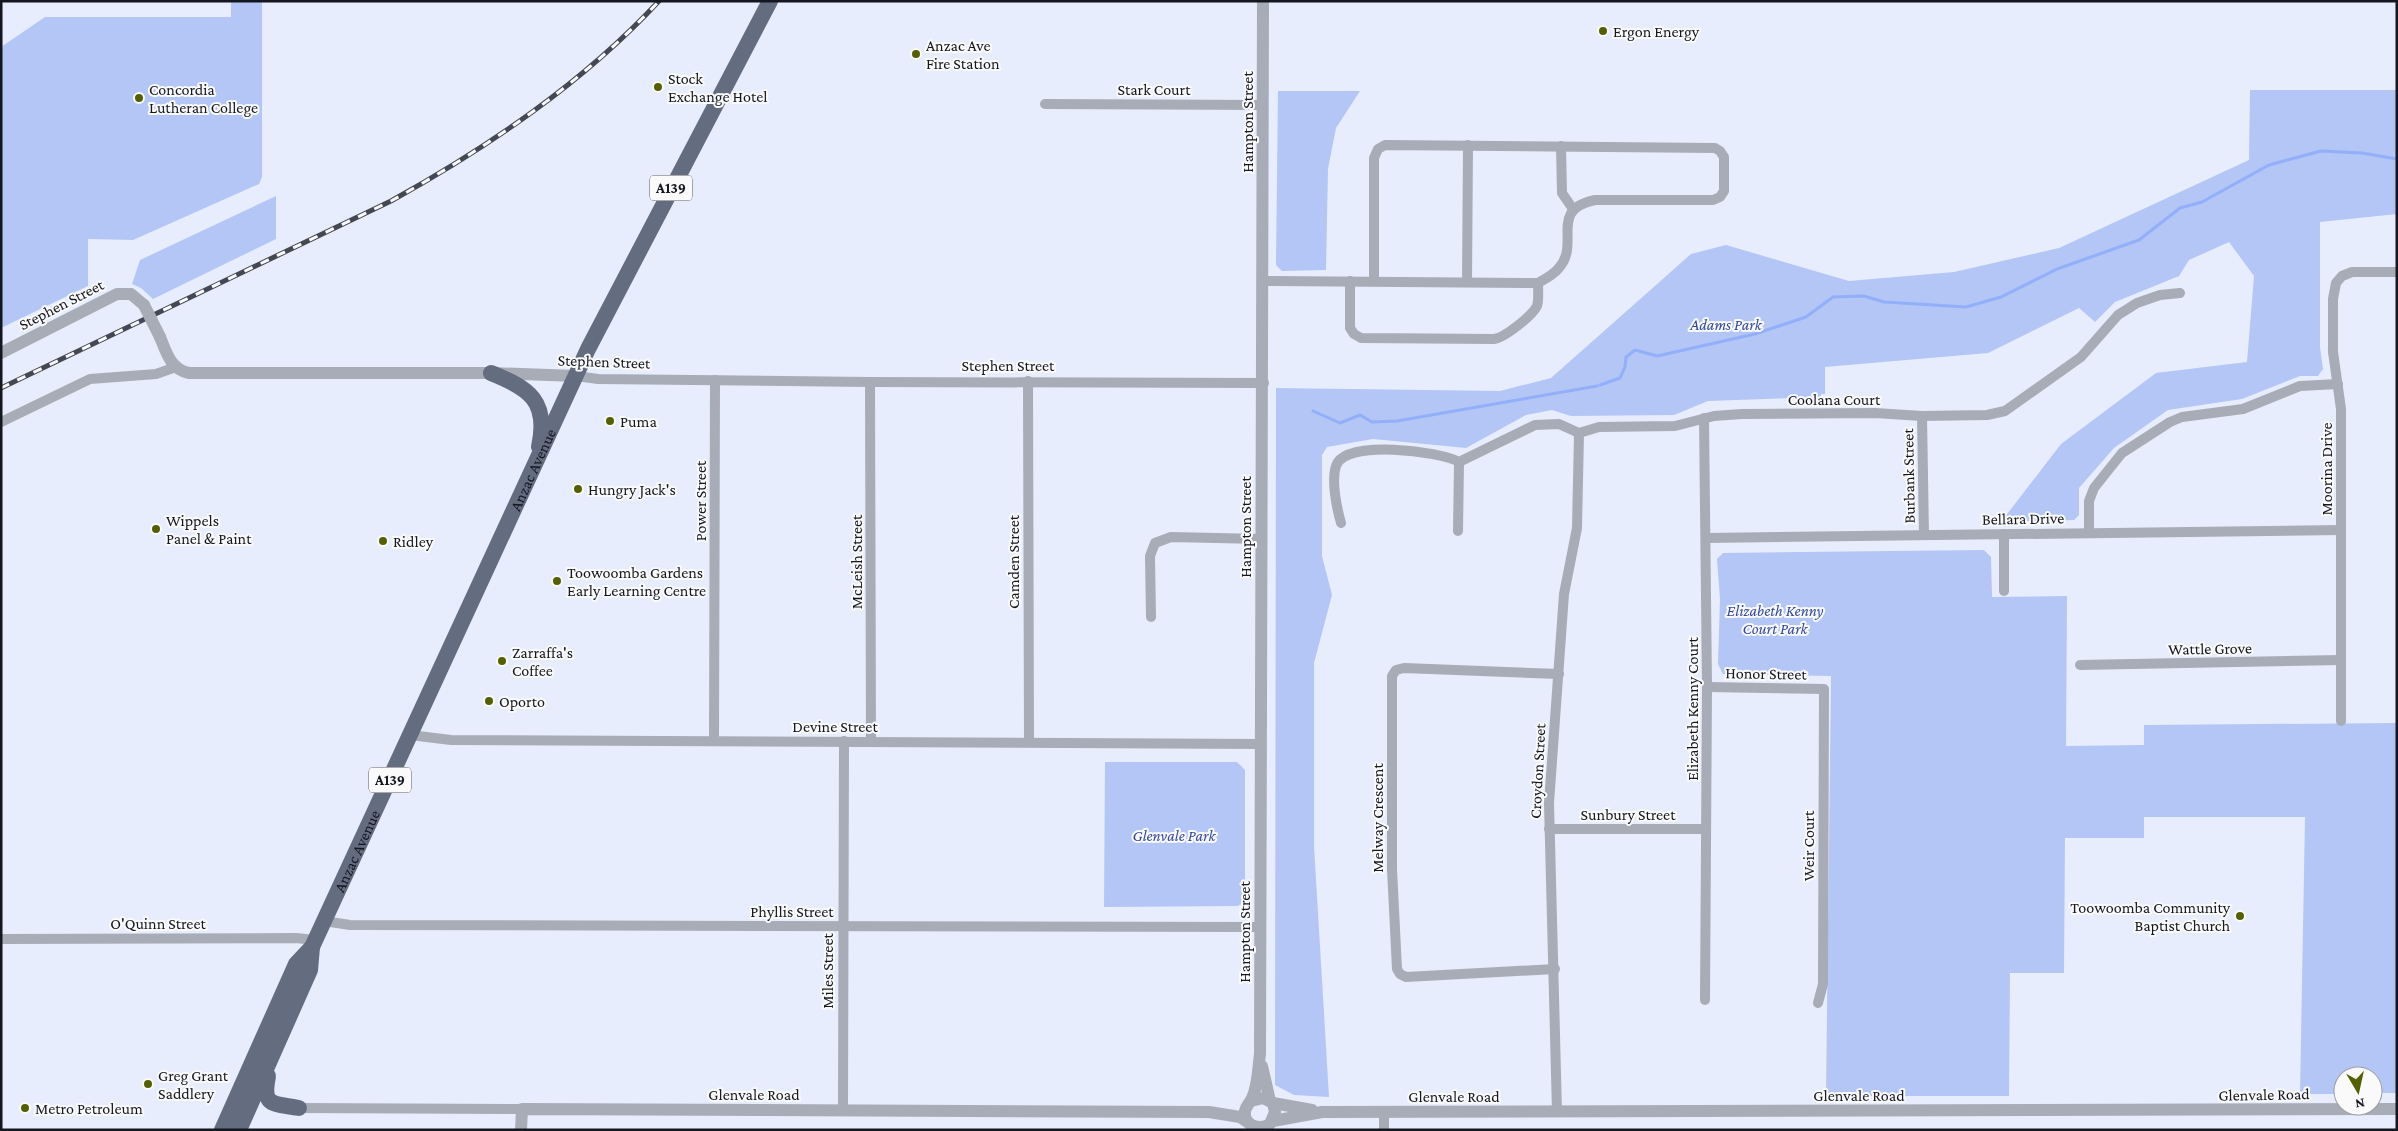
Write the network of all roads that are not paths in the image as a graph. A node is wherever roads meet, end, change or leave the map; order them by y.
1 (770, 1) edge
2 (1263, 1) edge
3 (1045, 104) dead end
4 (1263, 105) junction
5 (1468, 145) junction
6 (1561, 146) junction
7 (1573, 209) junction
8 (2397, 272) edge
9 (1264, 280) junction
10 (1350, 281) junction
11 (1374, 282) junction
12 (1468, 282) junction
13 (1538, 283) junction
14 (2180, 293) dead end
15 (1, 353) edge
16 (176, 367) junction
17 (491, 373) junction
18 (576, 376) junction
19 (715, 380) junction
20 (1028, 381) junction
21 (870, 382) junction
22 (1264, 383) junction
23 (2338, 384) junction
24 (1922, 416) junction
25 (1704, 418) junction
26 (1, 422) edge
27 (1580, 433) junction
28 (1459, 462) junction
29 (534, 466) junction
30 (1341, 523) dead end
31 (2341, 530) junction
32 (1458, 531) dead end
33 (2089, 532) junction
34 (2004, 534) junction
35 (1924, 535) junction
36 (1706, 538) junction
37 (1261, 539) junction
38 (2004, 591) dead end
39 (1151, 617) dead end
40 (2341, 660) junction
41 (2080, 665) dead end
42 (1559, 674) junction
43 (1707, 687) junction
44 (1824, 689) joint
45 (2341, 721) dead end
46 (410, 735) junction
47 (714, 741) junction
48 (844, 741) junction
49 (871, 741) junction
50 (1029, 742) junction
51 (1261, 744) junction
52 (1549, 829) junction
53 (1706, 829) junction
54 (324, 921) junction
55 (842, 926) junction
56 (1260, 927) junction
57 (1, 939) edge
58 (314, 943) junction
59 (1555, 969) junction
60 (1705, 1000) dead end
61 (1818, 1003) dead end
62 (274, 1049) junction
63 (1260, 1054) junction
64 (1250, 1102) junction
65 (1271, 1102) junction
66 (299, 1108) joint
67 (522, 1109) junction
68 (2397, 1109) edge
69 (843, 1110) junction
70 (1209, 1112) junction
71 (1322, 1112) junction
72 (1384, 1112) junction
73 (1558, 1112) junction
74 (1270, 1125) edge
75 (1251, 1126) edge
76 (222, 1130) edge
77 (239, 1130) edge
78 (521, 1130) edge
79 (1384, 1130) edge

1 - 18 highway, Anzac Avenue / A139
2 - 4 street, Hampton Street
3 - 4 street, Stark Court
4 - 9 street, Hampton Street
5 - 6 street
5 - 11 street
5 - 12 street
6 - 7 street
6 - 7 street
7 - 13 street
8 - 23 street, Moorina Drive
9 - 10 street
9 - 22 street, Hampton Street
10 - 11 street
10 - 13 street
11 - 12 street
12 - 13 street
14 - 24 street, Coolana Court
15 - 16 street, Stephen Street, bridge
16 - 17 street, Stephen Street
16 - 26 street
17 - 18 street, Stephen Street
17 - 29 highway
18 - 19 street, Stephen Street
18 - 29 highway, Anzac Avenue / A139
19 - 21 street, Stephen Street
19 - 47 street, Power Street
20 - 21 street, Stephen Street
20 - 22 street, Stephen Street
20 - 50 street, Camden Street
21 - 49 street, McLeish Street
22 - 37 street, Hampton Street
23 - 31 street, Moorina Drive
23 - 33 street
24 - 25 street, Coolana Court
24 - 35 street, Burbank Street
25 - 27 street, Coolana Court
25 - 36 street, Elizabeth Kenny Court
27 - 28 street
27 - 42 street, Croydon Street
28 - 30 street
28 - 32 street
29 - 46 highway, Anzac Avenue / A139
31 - 33 street, Bellara Drive
31 - 40 street, Moorina Drive
33 - 34 street, Bellara Drive
34 - 35 street, Bellara Drive
34 - 38 street
35 - 36 street, Bellara Drive
36 - 43 street, Elizabeth Kenny Court
37 - 39 street
37 - 51 street, Hampton Street
40 - 41 street, Wattle Grove
40 - 45 street, Moorina Drive
42 - 52 street, Croydon Street
42 - 59 street, Melway Crescent
43 - 44 street, Honor Street
43 - 53 street, Elizabeth Kenny Court
44 - 61 street, Weir Court
46 - 47 street, Devine Street
46 - 54 highway, Anzac Avenue / A139
47 - 48 street, Devine Street
48 - 49 street, Devine Street
48 - 55 street, Miles Street
49 - 50 street, Devine Street
50 - 51 street, Devine Street
51 - 56 street, Hampton Street
52 - 53 street, Sunbury Street
52 - 59 street, Croydon Street
53 - 60 street, Elizabeth Kenny Court
54 - 55 street, Phyllis Street
54 - 58 highway, Anzac Avenue / A139
55 - 56 street, Phyllis Street
55 - 69 street, Miles Street
56 - 63 street, Hampton Street
57 - 58 street, O'Quinn Street
58 - 62 highway, Anzac Avenue / A139
58 - 76 highway, Anzac Avenue / A139
59 - 73 street, Croydon Street
62 - 66 highway
62 - 77 highway, Anzac Avenue / A139
63 - 64 street, Hampton Street
63 - 65 street, Hampton Street
64 - 65 street
64 - 70 street, Glenvale Road
64 - 75 street
65 - 71 street, Glenvale Road
65 - 74 street
66 - 67 street, Glenvale Road
67 - 69 street, Glenvale Road
67 - 78 street
68 - 73 street, Glenvale Road
69 - 70 street, Glenvale Road
70 - 75 street, Glenvale Road
71 - 72 street, Glenvale Road
71 - 74 street, Glenvale Road
72 - 73 street, Glenvale Road
72 - 79 street
74 - 75 street

